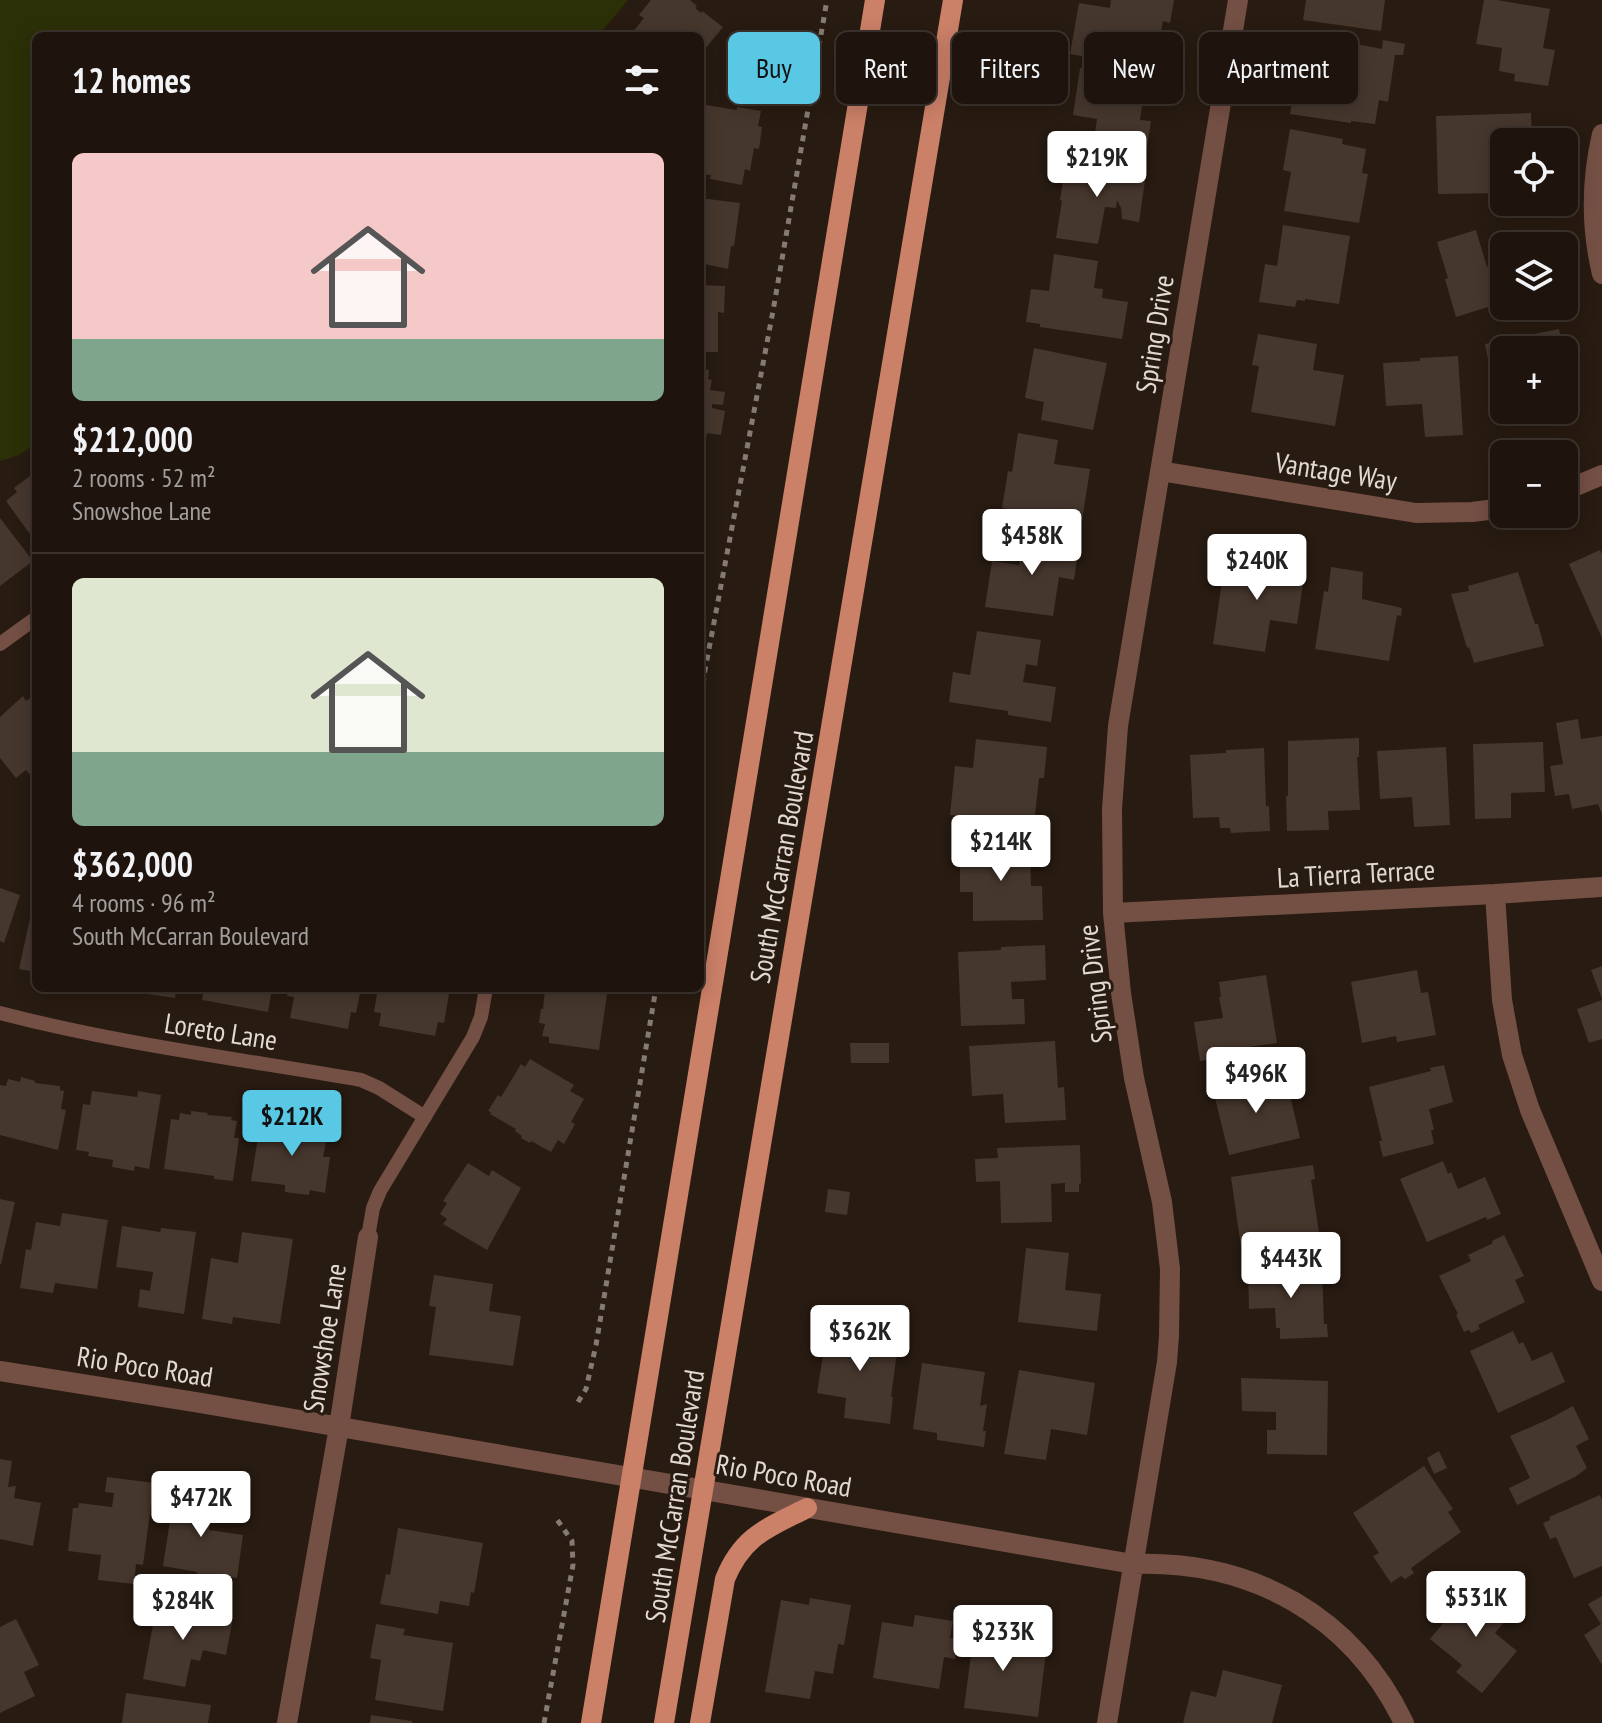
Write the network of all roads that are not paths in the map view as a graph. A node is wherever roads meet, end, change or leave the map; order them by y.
1 (875, 0) edge
2 (953, 0) edge
3 (1238, 0) edge
4 (1602, 134) edge
5 (1602, 274) edge
6 (1160, 471) junction
7 (1602, 475) edge
8 (1578, 485) edge
9 (1490, 510) edge
10 (32, 621) edge
11 (0, 644) edge
12 (1602, 887) edge
13 (1495, 894) junction
14 (1113, 913) junction
15 (485, 992) edge
16 (0, 1013) edge
17 (425, 1117) junction
18 (368, 1237) joint
19 (1602, 1281) edge
20 (0, 1371) edge
21 (339, 1427) junction
22 (632, 1478) junction
23 (704, 1489) junction
24 (807, 1508) junction
25 (1133, 1564) junction
26 (287, 1723) edge
27 (591, 1723) edge
28 (664, 1723) edge
29 (700, 1723) edge
30 (1107, 1723) edge
31 (1404, 1723) edge

1 - 22 main road, South McCarran Boulevard
2 - 23 main road, South McCarran Boulevard
3 - 6 street, Spring Drive
4 - 5 street
6 - 9 street, Vantage Way
6 - 14 street, Spring Drive
7 - 8 street
10 - 11 lane
12 - 13 street, La Tierra Terrace
13 - 14 street, La Tierra Terrace
13 - 19 street
14 - 25 street, Spring Drive
15 - 17 lane, Snowshoe Lane
16 - 17 lane, Loreto Lane
17 - 18 lane, Snowshoe Lane
18 - 21 street, Snowshoe Lane
20 - 21 street, Rio Poco Road
21 - 22 street, Rio Poco Road
21 - 26 street, Snowshoe Lane
22 - 23 street, Rio Poco Road
22 - 27 main road, South McCarran Boulevard
23 - 24 street, Rio Poco Road
23 - 28 main road, South McCarran Boulevard
24 - 25 street, Rio Poco Road
24 - 29 main road
25 - 30 street, Spring Drive
25 - 31 street, Rio Poco Road

